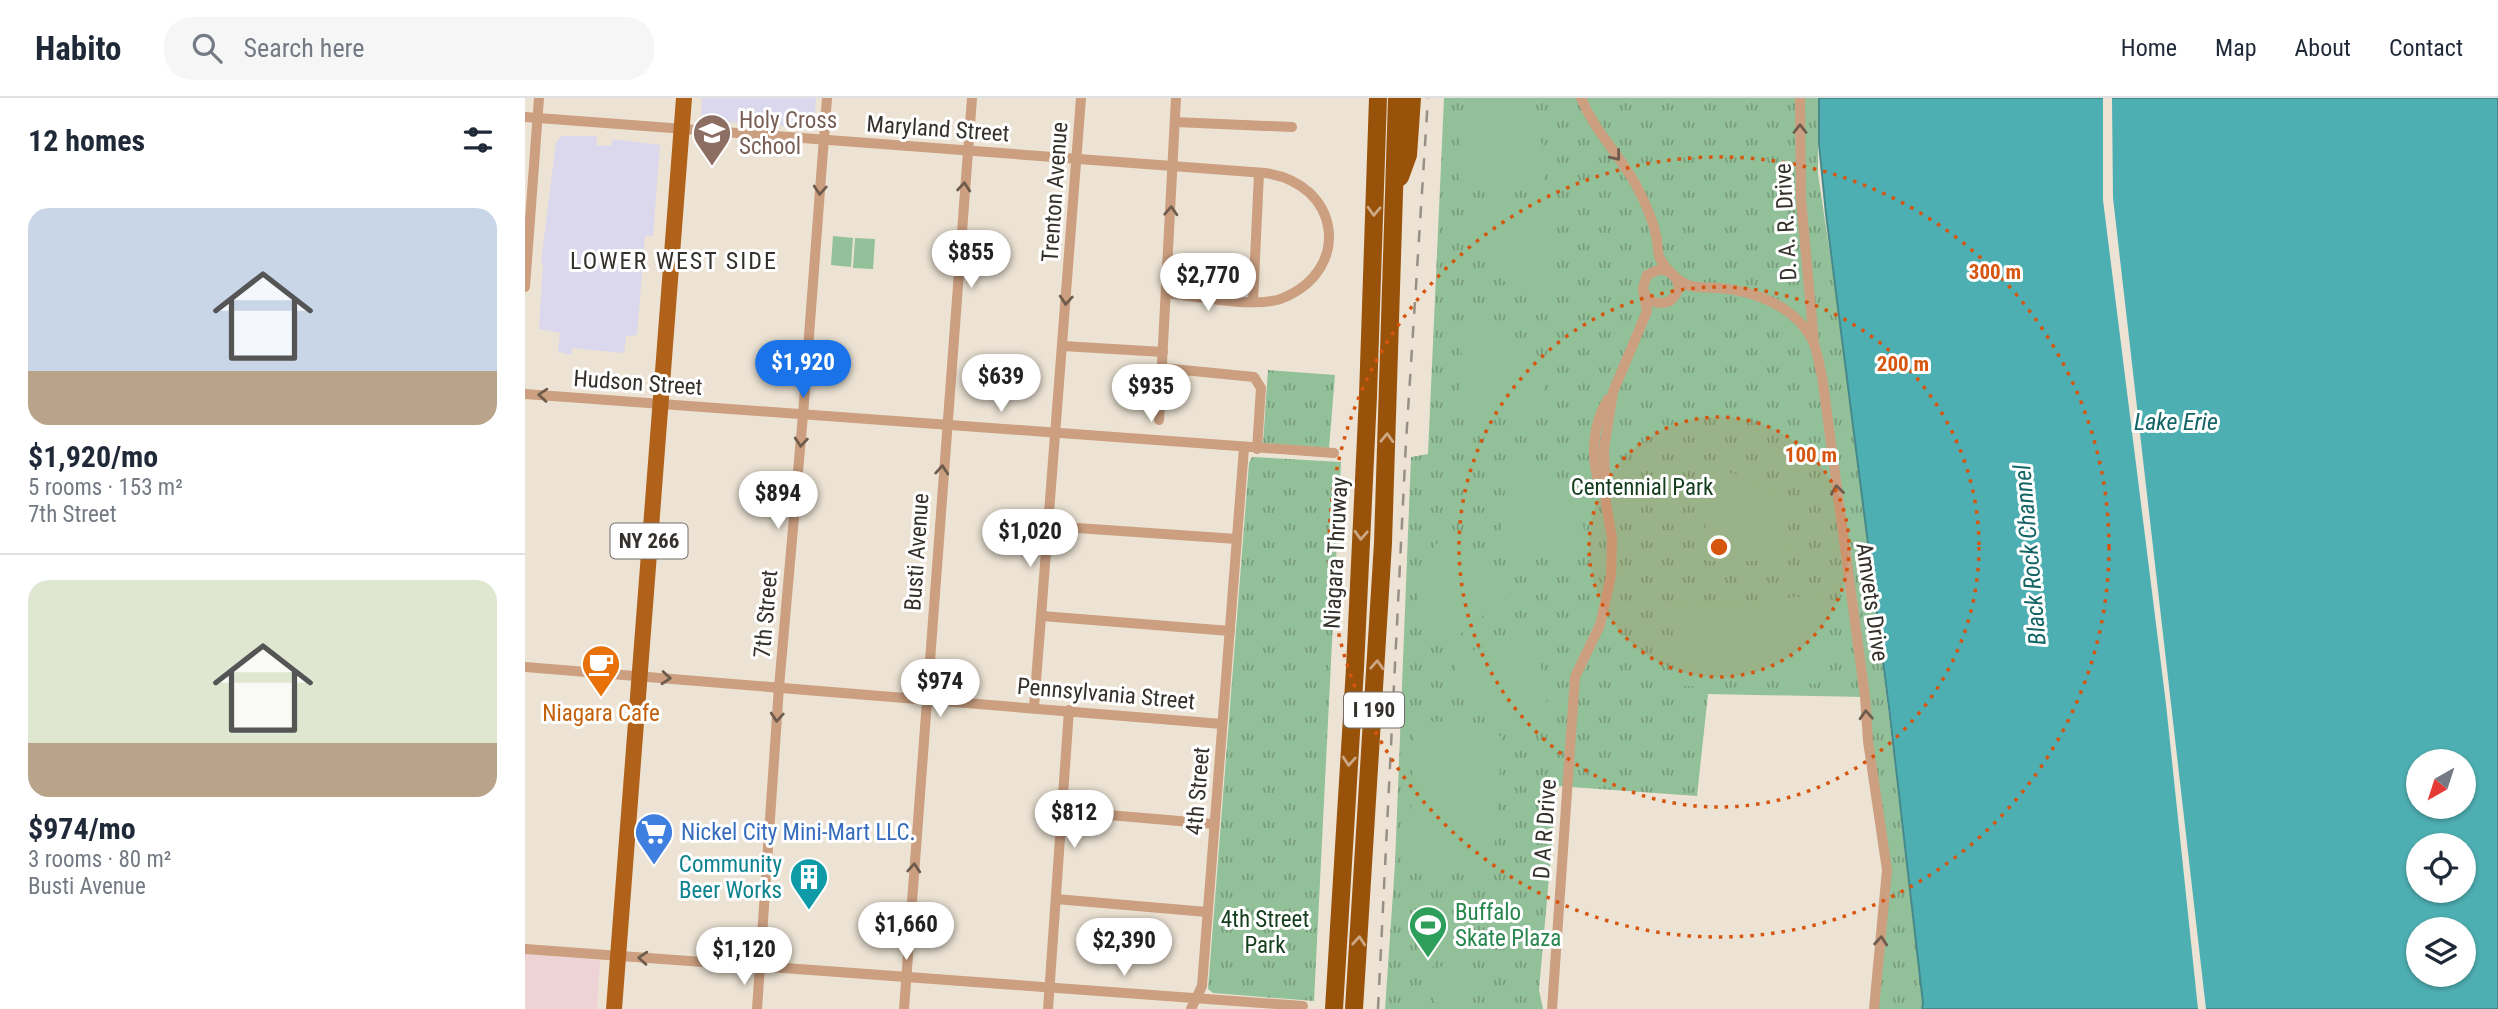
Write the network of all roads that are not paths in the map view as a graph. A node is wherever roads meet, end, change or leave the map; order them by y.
1 (539, 98) edge
2 (684, 98) edge
3 (827, 98) edge
4 (972, 98) edge
5 (1081, 98) edge
6 (1176, 98) edge
7 (1364, 98) edge
8 (1378, 98) edge
9 (1397, 98) edge
10 (1412, 98) edge
11 (1581, 98) edge
12 (1800, 98) edge
13 (525, 117) edge
14 (538, 118) junction
15 (1175, 122) junction
16 (1292, 127) dead end
17 (681, 129) junction
18 (824, 140) junction
19 (1376, 143) junction
20 (968, 151) junction
21 (1077, 159) junction
22 (1172, 167) junction
23 (1262, 173) junction
24 (1395, 192) junction
25 (1658, 253) junction
26 (1673, 274) junction
27 (1647, 275) junction
28 (525, 287) edge
29 (1692, 287) junction
30 (1643, 290) junction
31 (1166, 293) junction
32 (1671, 301) junction
33 (1253, 302) junction
34 (1645, 320) junction
35 (1814, 343) junction
36 (1063, 346) junction
37 (1163, 352) junction
38 (1163, 368) junction
39 (525, 394) edge
40 (659, 404) junction
41 (803, 415) junction
42 (1159, 420) dead end
43 (945, 426) junction
44 (1055, 433) junction
45 (1244, 448) junction
46 (1257, 449) junction
47 (1334, 453) dead end
48 (1048, 526) junction
49 (1237, 539) junction
50 (1042, 616) junction
51 (1230, 631) junction
52 (525, 667) edge
53 (639, 676) junction
54 (779, 687) junction
55 (926, 699) junction
56 (1034, 707) junction
57 (1069, 710) junction
58 (1222, 724) junction
59 (1062, 811) junction
60 (1214, 824) junction
61 (1056, 899) junction
62 (1207, 912) junction
63 (525, 949) edge
64 (618, 956) junction
65 (760, 966) junction
66 (906, 977) junction
67 (1049, 988) junction
68 (1195, 998) junction
69 (1303, 1006) dead end
70 (614, 1009) edge
71 (757, 1009) edge
72 (904, 1009) edge
73 (1048, 1009) edge
74 (1191, 1009) edge
75 (1334, 1009) edge
76 (1355, 1009) edge
77 (1552, 1009) edge
78 (1874, 1009) edge

1 - 14 street
2 - 17 main road, NY 266
3 - 18 street, 7th Street
4 - 20 street, Busti Avenue
5 - 21 street, Trenton Avenue
6 - 15 street
7 - 19 highway
8 - 19 highway, Niagara Thruway / I 190
9 - 24 highway, Niagara Thruway / I 190
10 - 24 highway
11 -> 25 street
35 -> 12 street, D. A. R. Drive
13 - 14 street, Maryland Street
14 - 17 street, Maryland Street
14 - 28 street
15 - 16 street
15 - 22 street
17 - 18 street, Maryland Street
17 - 40 main road, NY 266
18 - 20 street, Maryland Street
18 -> 41 street, 7th Street
19 -> 75 highway, Niagara Thruway / I 190
20 - 21 street, Maryland Street
43 -> 20 street, Busti Avenue
21 - 22 street, Maryland Street
21 -> 36 street, Trenton Avenue
22 - 23 street, Maryland Street
31 -> 22 street
23 - 33 street
23 - 33 street, Maryland Street
76 -> 24 highway, Niagara Thruway / I 190
25 - 26 street
25 - 27 street
26 - 27 street
26 - 29 street
26 - 32 street
27 - 30 street
29 - 32 street
29 - 35 street, Amvets Drive
30 - 32 street
30 - 34 street
31 - 33 street, Maryland Street
31 - 37 street
32 - 34 street
34 - 77 street, D A R Drive
78 -> 35 street, Amvets Drive
36 - 37 street
36 - 44 street, Trenton Avenue
37 - 38 street
38 - 42 street
38 - 46 street
40 -> 39 street, Hudson Street
40 - 41 street, Hudson Street
40 - 53 main road, NY 266
41 - 43 street, Hudson Street
41 -> 54 street, 7th Street
43 - 44 street, Hudson Street
55 -> 43 street, Busti Avenue
44 - 45 street, Hudson Street
44 - 48 street, Trenton Avenue
45 - 46 street, Hudson Street
45 - 49 street, 4th Street
46 - 47 street, Hudson Street
48 - 49 street
48 - 50 street, Trenton Avenue
49 - 51 street, 4th Street
50 - 51 street
50 - 56 street, Trenton Avenue
51 - 58 street, 4th Street
52 - 53 street, Pennsylvania Street
53 -> 54 street, Pennsylvania Street
53 - 64 main road, NY 266
54 - 55 street, Pennsylvania Street
54 -> 65 street, 7th Street
55 - 56 street, Pennsylvania Street
66 -> 55 street, Busti Avenue
56 - 57 street, Pennsylvania Street
57 - 58 street, Pennsylvania Street
57 - 59 street
58 - 60 street, 4th Street
59 - 60 street
59 - 61 street
60 - 62 street, 4th Street
61 - 62 street
61 - 67 street
62 - 68 street, 4th Street
63 - 64 street
65 -> 64 street
64 - 70 main road, NY 266
65 - 66 street
65 - 71 street, 7th Street
66 - 67 street
66 - 72 street, Busti Avenue
67 - 68 street
67 - 73 street
68 - 69 street
68 - 74 street, 4th Street

